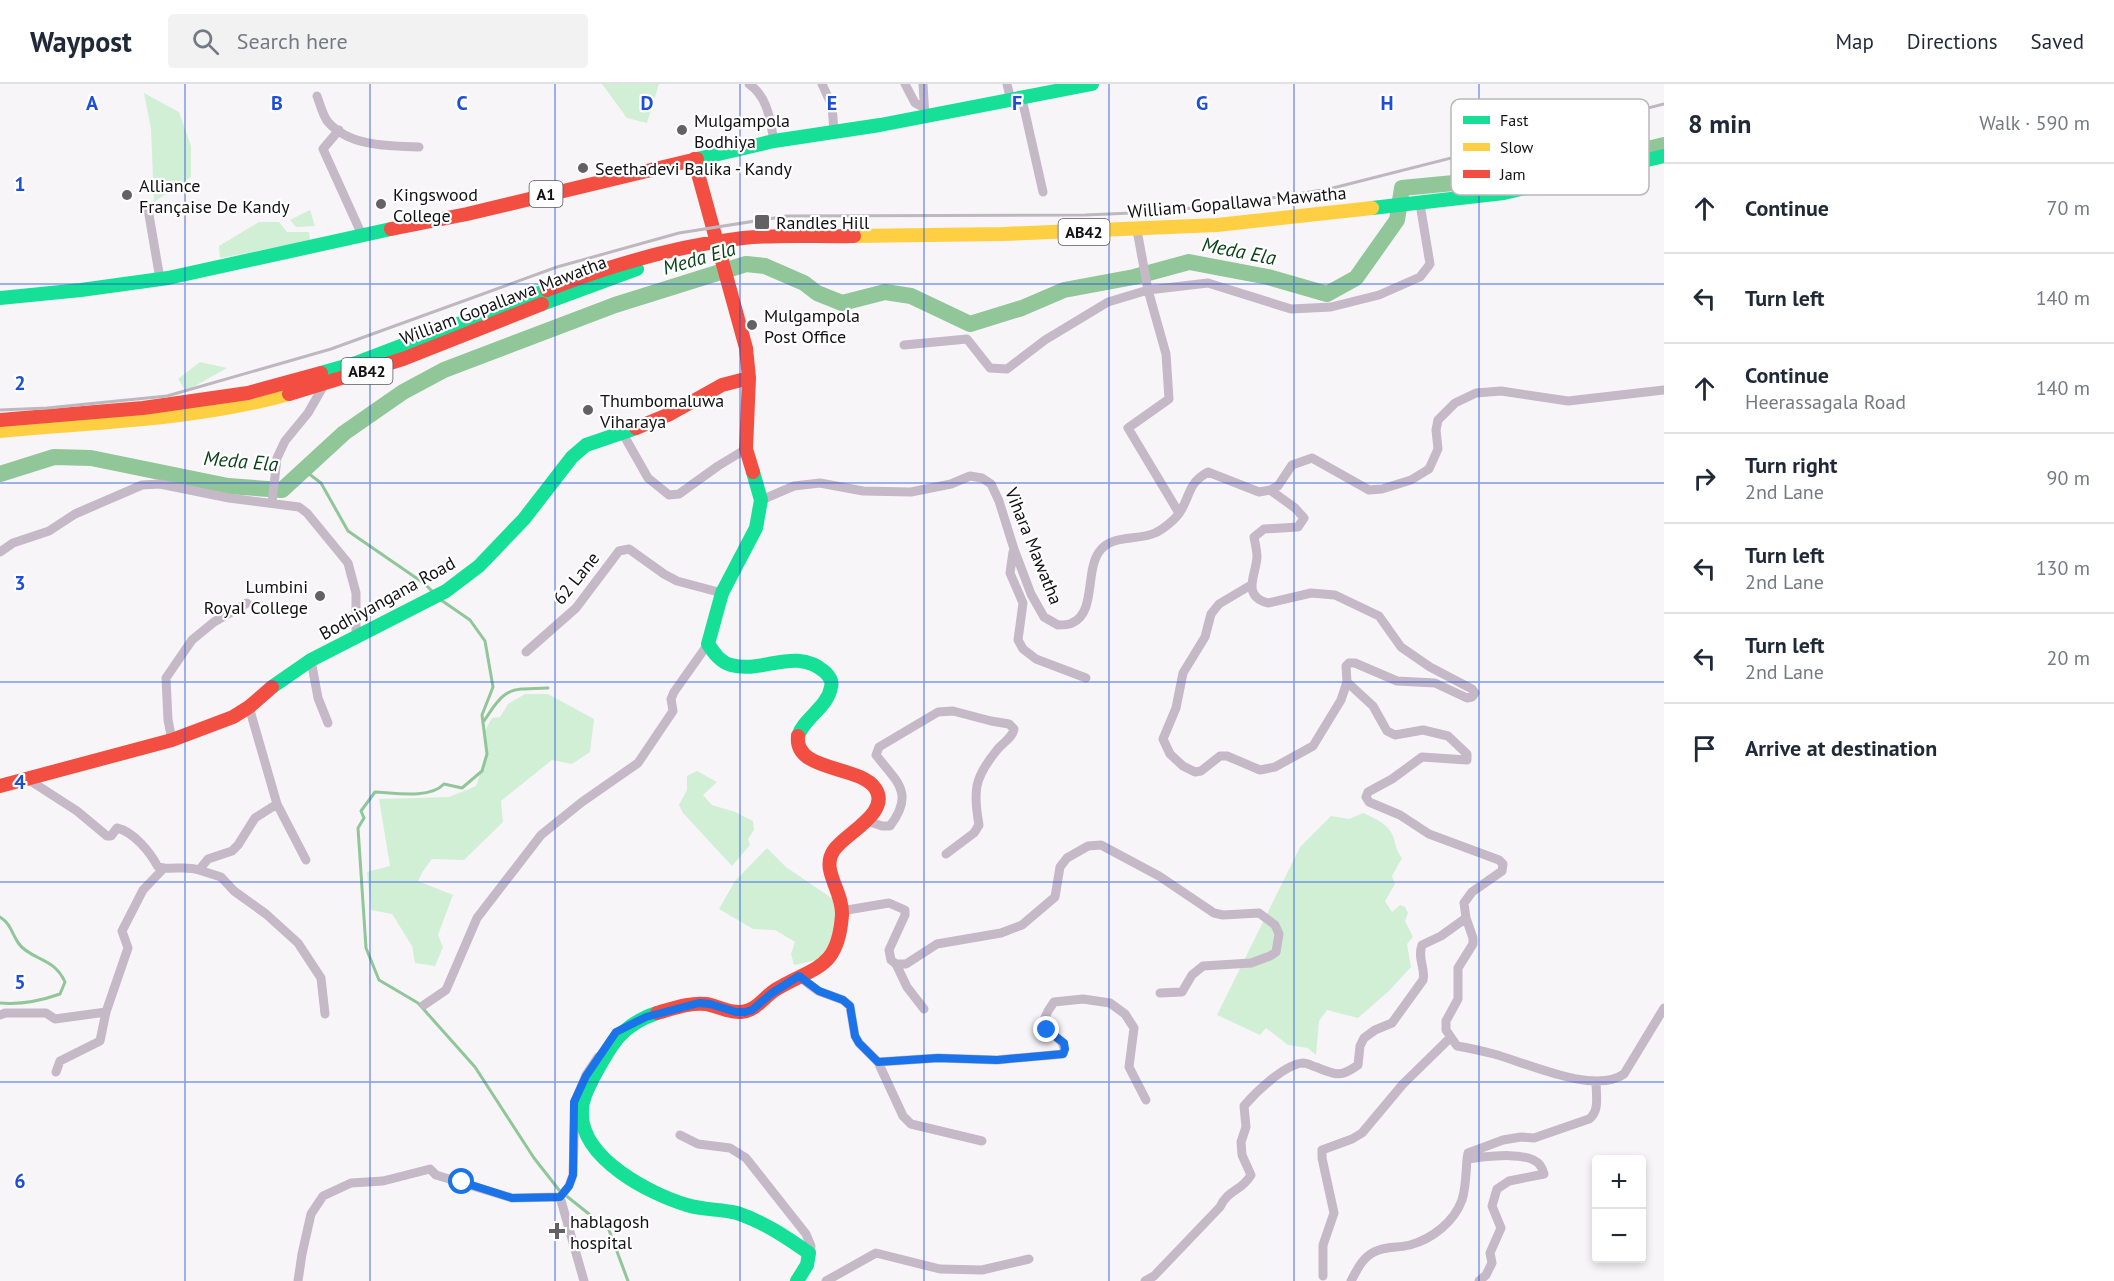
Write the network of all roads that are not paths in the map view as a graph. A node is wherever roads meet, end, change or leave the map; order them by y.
1 (749, 84) edge
2 (822, 84) edge
3 (905, 84) edge
4 (923, 84) edge
5 (1007, 84) edge
6 (1092, 84) edge
7 (1053, 88) edge
8 (316, 96) dead end
9 (1017, 100) junction
10 (924, 112) junction
11 (339, 130) junction
12 (834, 131) junction
13 (774, 141) junction
14 (419, 147) dead end
15 (1664, 156) edge
16 (694, 159) junction
17 (1649, 160) edge
18 (1042, 192) dead end
19 (1495, 195) edge
20 (1416, 204) junction
21 (148, 209) dead end
22 (1137, 230) junction
23 (362, 235) junction
24 (718, 245) junction
25 (160, 279) junction
26 (1148, 290) junction
27 (0, 298) edge
28 (904, 345) dead end
29 (749, 378) junction
30 (325, 385) junction
31 (1664, 390) edge
32 (0, 420) edge
33 (0, 431) edge
34 (623, 434) junction
35 (746, 449) junction
36 (1270, 490) junction
37 (272, 500) junction
38 (761, 500) junction
39 (1179, 513) junction
40 (1014, 549) junction
41 (0, 552) edge
42 (1251, 585) junction
43 (722, 593) junction
44 (247, 603) dead end
45 (356, 637) junction
46 (708, 644) junction
47 (526, 652) dead end
48 (311, 660) junction
49 (1086, 678) dead end
50 (1347, 682) junction
51 (249, 707) junction
52 (328, 723) dead end
53 (172, 740) junction
54 (26, 778) junction
55 (0, 786) edge
56 (277, 804) junction
57 (867, 821) junction
58 (946, 854) dead end
59 (306, 860) dead end
60 (164, 867) junction
61 (199, 870) junction
62 (841, 911) junction
63 (1466, 918) junction
64 (896, 964) junction
65 (799, 976) junction
66 (1160, 993) dead end
67 (424, 1005) dead end
68 (1664, 1008) edge
69 (924, 1009) dead end
70 (106, 1012) junction
71 (325, 1014) dead end
72 (0, 1015) edge
73 (624, 1029) junction
74 (1450, 1038) junction
75 (878, 1062) junction
76 (56, 1072) dead end
77 (1596, 1082) junction
78 (1146, 1100) dead end
79 (680, 1135) dead end
80 (982, 1142) dead end
81 (1467, 1159) junction
82 (560, 1197) junction
83 (809, 1253) junction
84 (1029, 1259) dead end
85 (1323, 1276) dead end
86 (298, 1281) edge
87 (584, 1281) edge
88 (796, 1281) edge
89 (826, 1281) edge
90 (1145, 1281) edge
91 (1351, 1281) edge
92 (1479, 1281) edge

1 - 13 street
2 - 12 street
3 - 10 street
4 - 10 street
5 - 9 street
6 - 7 main road, A1
7 - 9 main road, A1
8 - 11 street
9 - 10 main road, A1
9 - 18 street
10 - 12 main road, A1
11 - 14 street
11 - 23 street
12 - 13 main road, A1
13 - 16 main road, A1
15 - 17 main road, William Gopallawa Mawatha / AB42
16 - 23 main road, A1
16 - 24 main road
19 - 20 main road, William Gopallawa Mawatha / AB42
20 - 22 main road, William Gopallawa Mawatha / AB42
20 - 26 street
21 - 25 street
22 - 24 main road, William Gopallawa Mawatha / AB42
22 - 26 street
23 - 25 main road, A1
24 - 29 main road
24 - 30 main road, William Gopallawa Mawatha / AB42
24 - 32 main road, William Gopallawa Mawatha / AB42
25 - 27 main road, A1
26 - 28 street
26 - 39 street
29 - 34 main road, Bodhiyangana Road
29 - 35 main road
30 - 33 main road, William Gopallawa Mawatha / AB42
30 - 37 street
31 - 36 street
34 - 35 street
34 - 45 main road, Bodhiyangana Road
35 - 38 main road
36 - 39 street, Vihara Mawatha
36 - 42 street
37 - 41 street
37 - 45 street
38 - 40 street, Vihara Mawatha
38 - 43 main road
39 - 40 street, Vihara Mawatha
40 - 49 street
42 - 50 street
42 - 50 street
43 - 46 main road
43 - 47 street, 62 Lane
44 - 53 street
45 - 48 main road, Bodhiyangana Road
46 - 57 main road
46 - 67 street
48 - 51 main road, Bodhiyangana Road
48 - 52 street
50 - 63 street
51 - 53 main road, Bodhiyangana Road
51 - 56 street
53 - 54 main road, Bodhiyangana Road
54 - 55 main road, Bodhiyangana Road
54 - 60 street
56 - 59 street
56 - 61 street
57 - 58 street
57 - 62 main road
60 - 61 street
60 - 70 street
61 - 71 street
62 - 64 street
62 - 65 main road
63 - 74 street
63 - 90 street
64 - 66 street
64 - 69 street
65 - 73 main road
65 - 75 street
68 - 77 street
70 - 72 street
70 - 76 street
73 - 82 street
73 - 83 main road
74 - 77 street
74 - 85 street
75 - 78 street
75 - 80 street
77 - 81 street
79 - 83 street
81 - 91 street
81 - 92 street
82 - 86 street
82 - 87 street
83 - 88 main road
84 - 89 street

